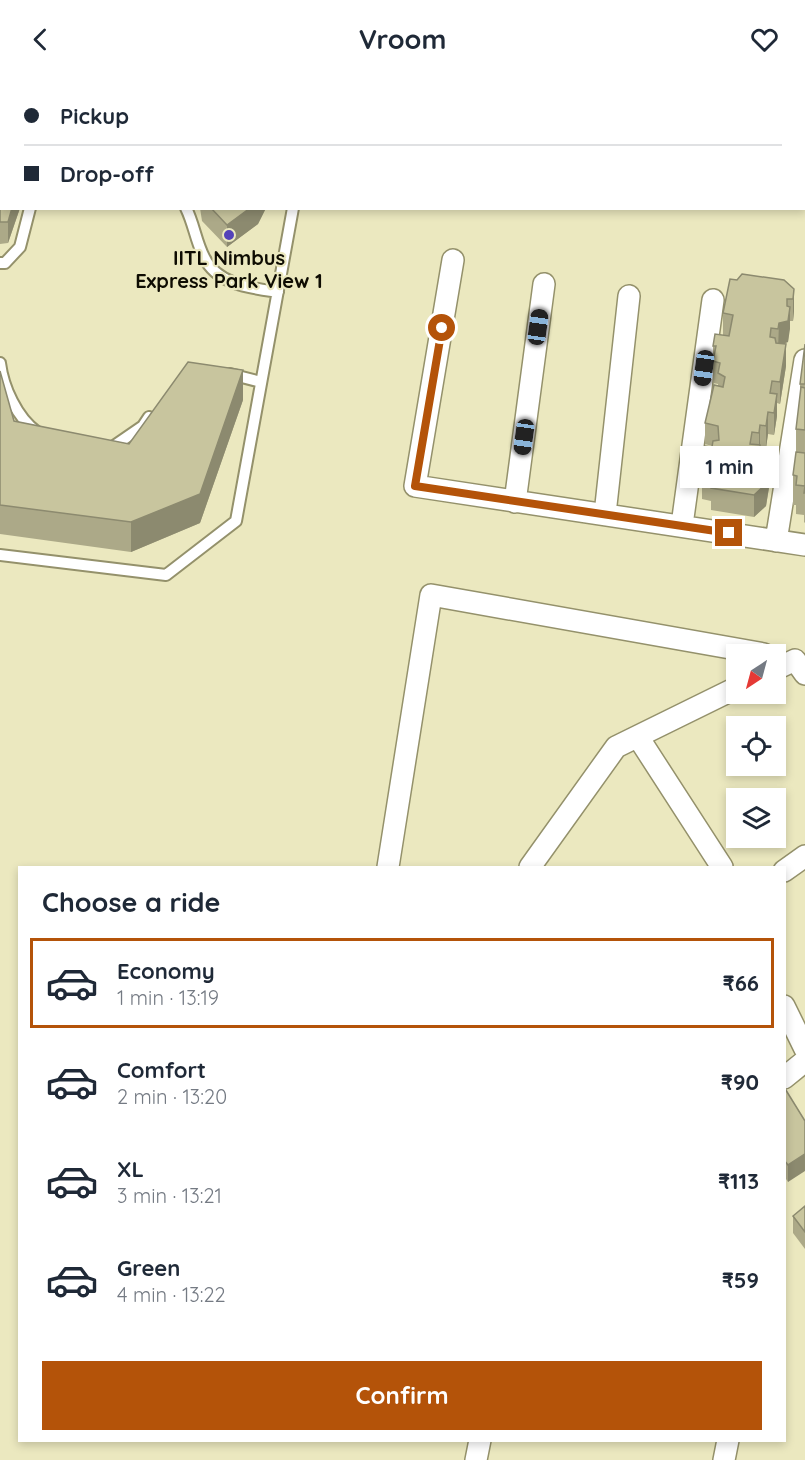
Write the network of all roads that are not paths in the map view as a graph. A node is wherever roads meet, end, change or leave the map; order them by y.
1 (29, 210) edge
2 (187, 210) edge
3 (293, 210) edge
4 (453, 260) dead end
5 (0, 263) edge
6 (544, 284) dead end
7 (278, 292) junction
8 (629, 296) dead end
9 (714, 300) dead end
10 (805, 360) edge
11 (0, 363) edge
12 (220, 372) edge
13 (261, 382) junction
14 (155, 409) edge
15 (46, 439) edge
16 (104, 449) edge
17 (515, 502) junction
18 (606, 514) junction
19 (682, 525) junction
20 (776, 541) junction
21 (805, 545) edge
22 (0, 555) edge
23 (726, 647) edge
24 (726, 693) edge
25 (638, 737) junction
26 (805, 856) edge
27 (388, 866) edge
28 (531, 866) edge
29 (721, 866) edge
30 (786, 870) edge
31 (786, 1010) edge
32 (805, 1049) edge
33 (805, 1061) edge
34 (786, 1076) edge
35 (480, 1442) edge
36 (728, 1442) edge
37 (476, 1460) edge
38 (724, 1460) edge

1 - 5 lane
2 - 7 lane
3 - 7 lane
4 - 17 street
6 - 17 street
7 - 13 lane
8 - 18 street
9 - 19 street
10 - 20 street
11 - 15 lane
12 - 13 lane
13 - 22 lane
14 - 16 lane
17 - 18 street
18 - 19 street
19 - 20 street
20 - 21 street
23 - 27 street
24 - 25 street
25 - 28 street
25 - 29 street
26 - 30 street
31 - 32 street
33 - 34 street
35 - 37 street
36 - 38 street

